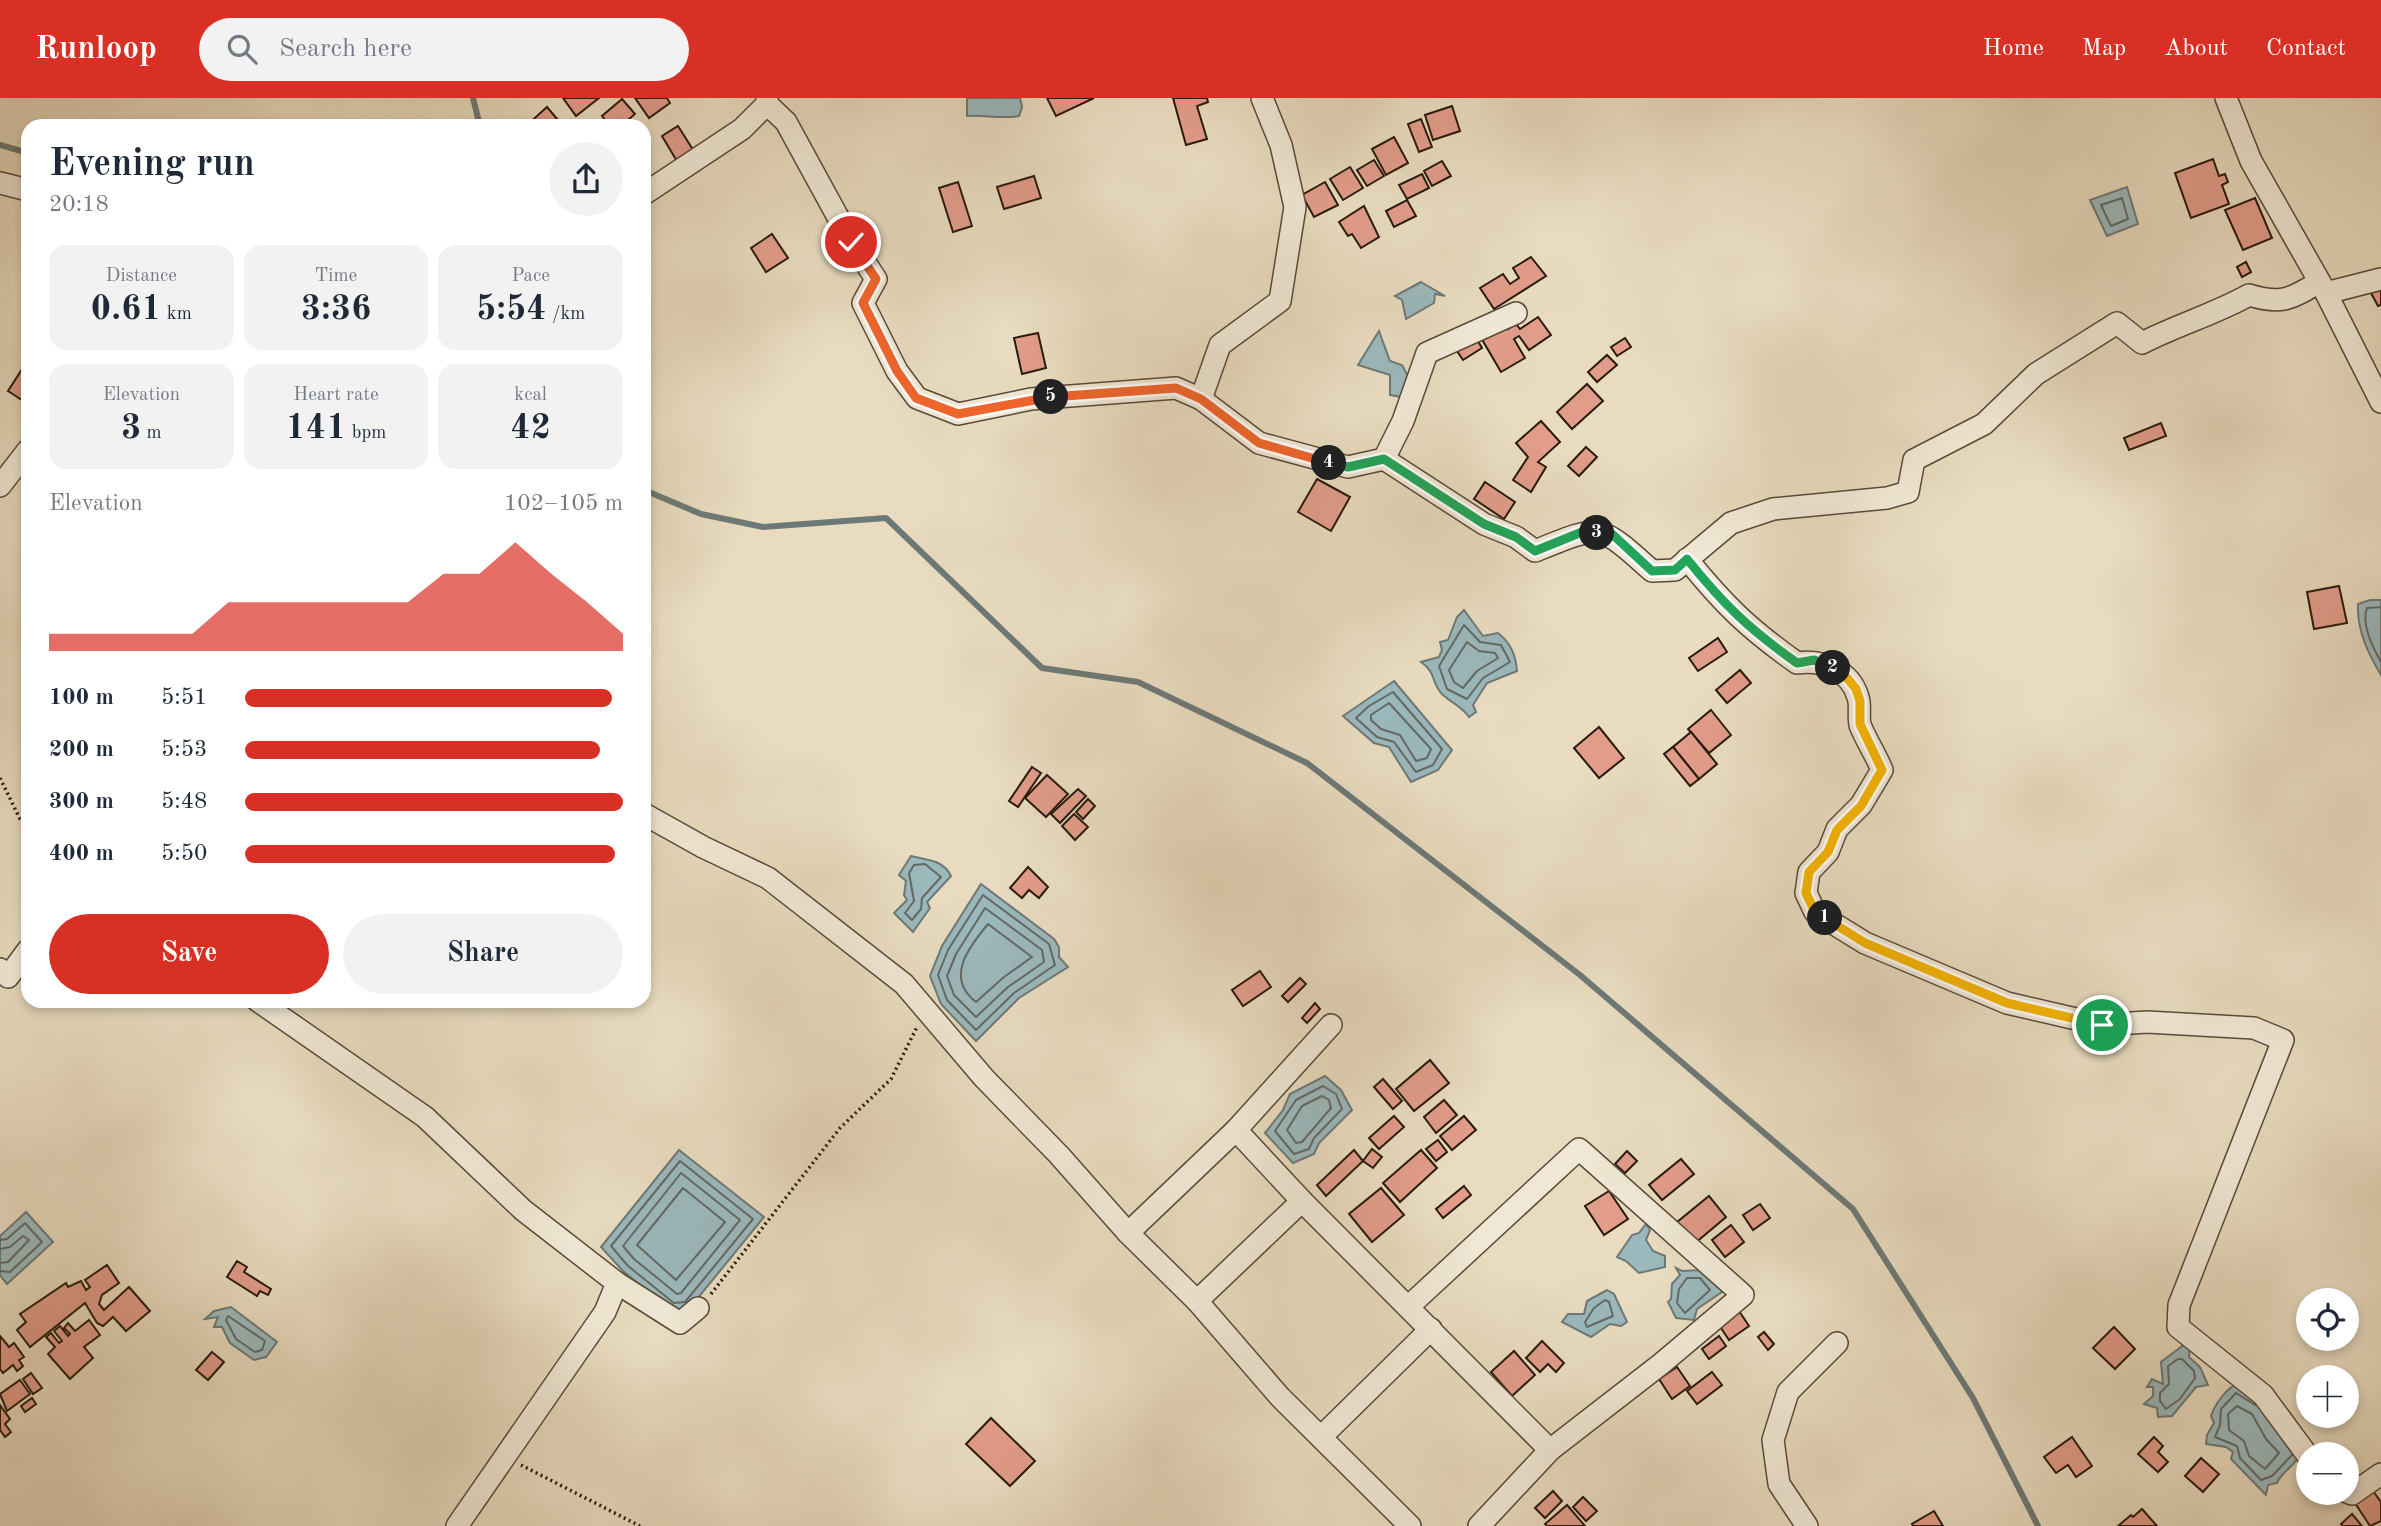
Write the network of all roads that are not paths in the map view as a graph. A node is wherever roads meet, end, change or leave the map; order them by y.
1 (1262, 98) edge
2 (2226, 98) edge
3 (767, 101) edge
4 (0, 183) edge
5 (21, 188) edge
6 (651, 189) edge
7 (2381, 279) edge
8 (2323, 287) junction
9 (1516, 313) dead end
10 (1201, 399) junction
11 (2381, 402) edge
12 (21, 459) edge
13 (1384, 459) junction
14 (0, 486) edge
15 (1687, 559) junction
16 (651, 818) edge
17 (21, 958) edge
18 (3, 979) edge
19 (268, 1008) edge
20 (1331, 1025) dead end
21 (1236, 1130) junction
22 (1301, 1201) junction
23 (1128, 1233) junction
24 (617, 1283) junction
25 (1197, 1301) junction
26 (1408, 1307) junction
27 (698, 1308) road end
28 (1431, 1329) junction
29 (1837, 1343) dead end
30 (1321, 1437) junction
31 (2298, 1442) edge
32 (1550, 1450) junction
33 (2381, 1474) edge
34 (2359, 1489) edge
35 (457, 1526) edge
36 (1410, 1526) edge
37 (1479, 1526) edge
38 (1807, 1526) edge

1 - 10 street
2 - 8 street
3 - 6 street
3 - 10 street
4 - 5 street
7 - 8 street
8 - 11 street
8 - 15 street
9 - 13 street
10 - 13 street
12 - 14 street
13 - 15 street
15 - 31 street
16 - 23 street
17 - 18 street
19 - 24 street
20 - 21 street
21 - 22 street
21 - 23 street
22 - 25 street
22 - 26 street
23 - 25 street
24 - 27 street
24 - 35 street
25 - 30 street
26 - 28 street
26 - 32 street
28 - 30 street
28 - 32 street
29 - 38 street
30 - 36 street
32 - 37 street
33 - 34 street

